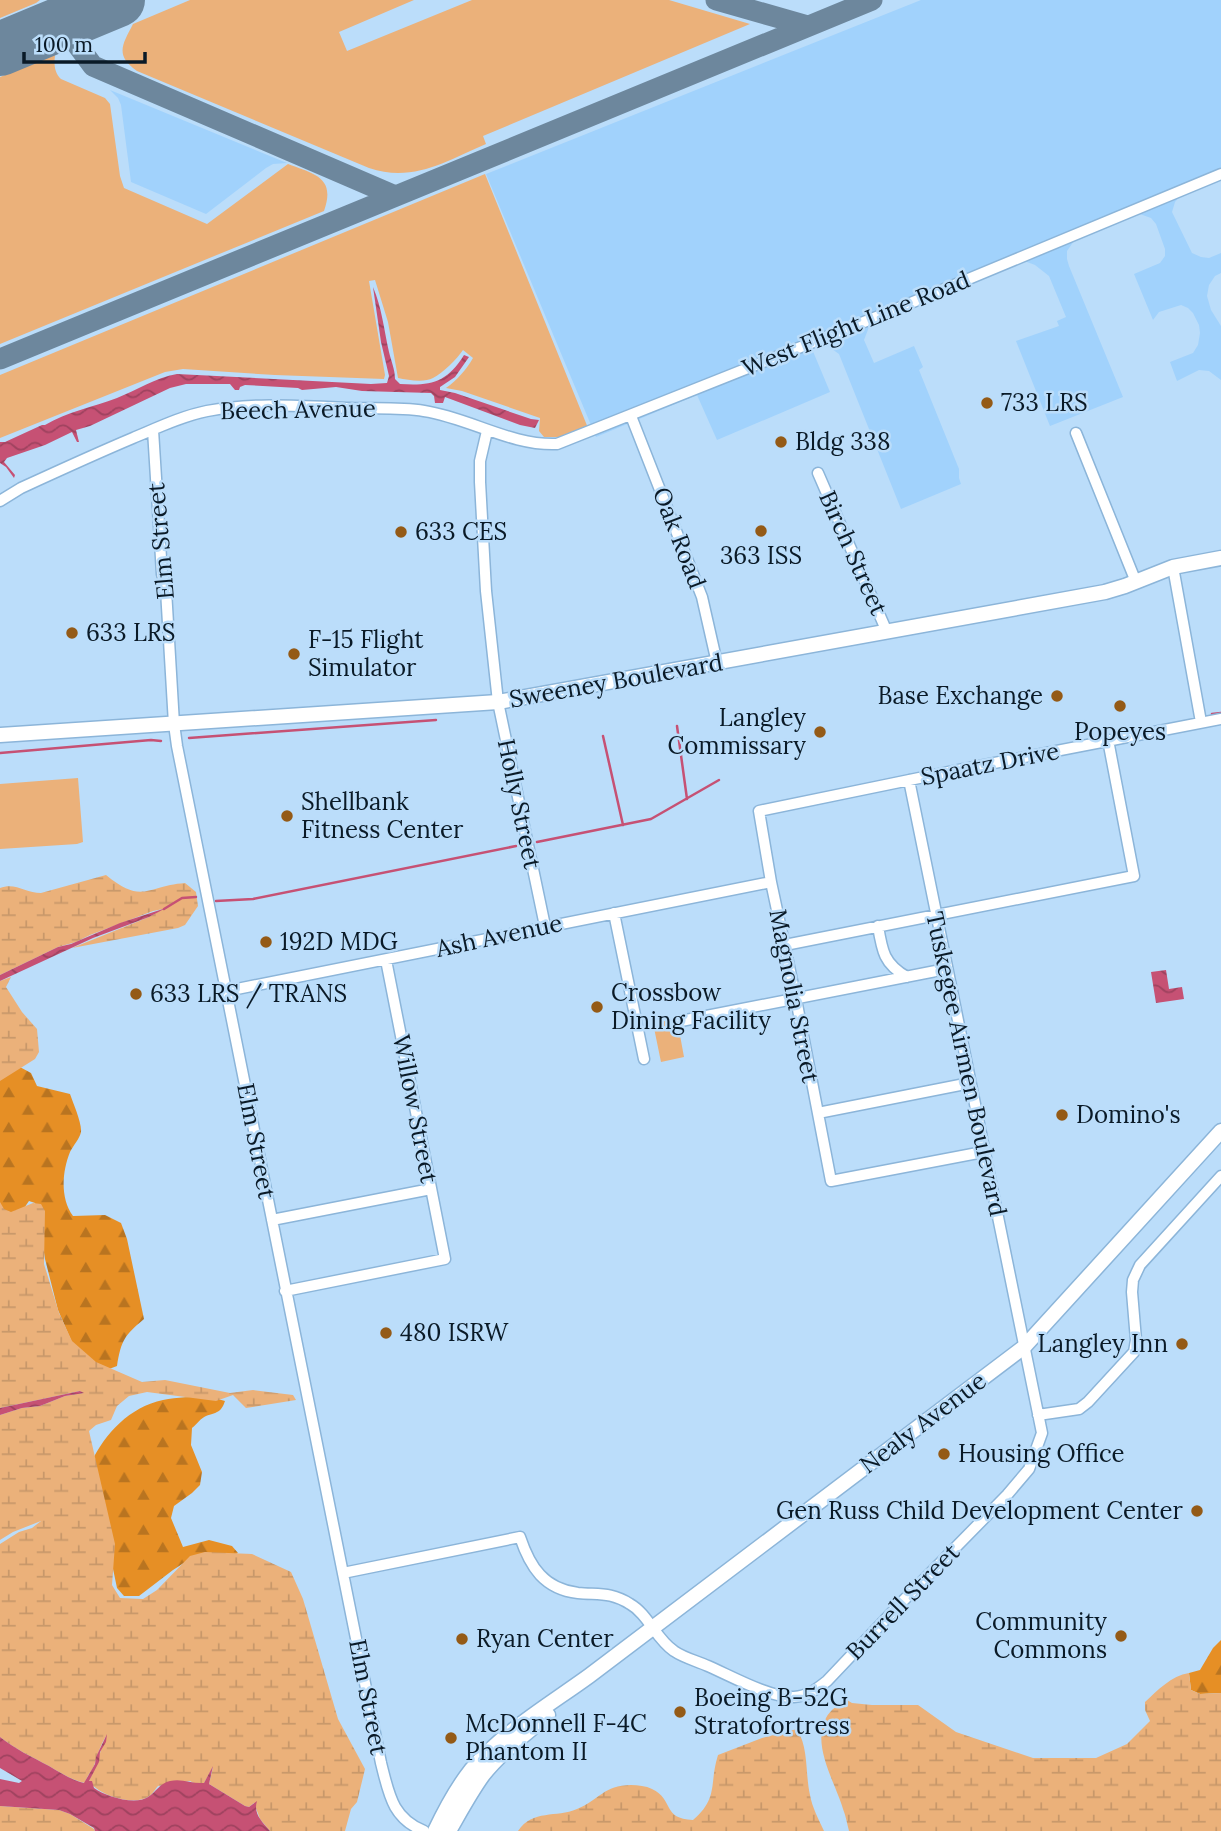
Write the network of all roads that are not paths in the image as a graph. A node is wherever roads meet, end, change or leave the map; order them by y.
1 (1221, 174) edge
2 (631, 416) junction
3 (153, 430) junction
4 (487, 431) junction
5 (1076, 433) dead end
6 (818, 473) dead end
7 (0, 501) edge
8 (1221, 558) edge
9 (1173, 567) junction
10 (1136, 582) junction
11 (887, 632) junction
12 (717, 663) junction
13 (498, 702) junction
14 (1221, 719) edge
15 (1201, 722) junction
16 (174, 724) junction
17 (0, 735) edge
18 (1108, 740) junction
19 (909, 780) junction
20 (758, 811) joint
21 (771, 882) junction
22 (614, 913) junction
23 (935, 915) junction
24 (545, 926) junction
25 (878, 926) junction
26 (785, 945) junction
27 (386, 960) junction
28 (946, 969) junction
29 (907, 977) junction
30 (227, 991) junction
31 (796, 999) junction
32 (681, 1021) dead end
33 (645, 1059) dead end
34 (970, 1083) junction
35 (818, 1113) junction
36 (1221, 1131) edge
37 (983, 1152) junction
38 (1221, 1176) edge
39 (431, 1189) junction
40 (272, 1220) junction
41 (285, 1291) junction
42 (1024, 1348) junction
43 (1038, 1415) junction
44 (342, 1573) junction
45 (653, 1628) junction
46 (589, 1676) junction
47 (424, 1831) edge
48 (435, 1831) edge
49 (449, 1831) edge

1 - 2 street, West Flight Line Road
2 - 4 street, West Flight Line Road
2 - 12 street, Oak Road
3 - 4 street, Beech Avenue
3 - 7 street, Beech Avenue
3 - 16 street, Elm Street
4 - 13 street, Holly Street
5 - 10 street
6 - 11 street, Birch Street
8 - 9 main road, Sweeney Boulevard
9 - 10 main road, Sweeney Boulevard
9 - 15 street
10 - 11 main road, Sweeney Boulevard
11 - 12 main road, Sweeney Boulevard
12 - 13 main road, Sweeney Boulevard
13 - 16 main road, Sweeney Boulevard
13 - 24 street, Holly Street
14 - 15 street, Spaatz Drive
15 - 18 street, Spaatz Drive
16 - 17 main road, Sweeney Boulevard
16 - 30 street, Elm Street
18 - 19 street, Spaatz Drive
18 - 23 street
19 - 20 street, Spaatz Drive
19 - 23 street, Tuskegee Airmen Boulevard
20 - 21 street, Magnolia Street
21 - 22 street, Ash Avenue
21 - 26 street, Magnolia Street
22 - 24 street, Ash Avenue
22 - 33 street
23 - 25 street
23 - 28 street, Tuskegee Airmen Boulevard
24 - 27 street, Ash Avenue
25 - 26 street
25 - 29 street
26 - 31 street, Magnolia Street
27 - 30 street, Ash Avenue
27 - 39 street, Willow Street
28 - 29 street
28 - 34 street, Tuskegee Airmen Boulevard
29 - 31 street
30 - 40 street, Elm Street
31 - 32 street
31 - 35 street, Magnolia Street
34 - 35 street
34 - 37 street, Tuskegee Airmen Boulevard
35 - 37 street, Magnolia Street
36 - 42 main road, Nealy Avenue
37 - 42 street, Tuskegee Airmen Boulevard
38 - 43 street
39 - 40 street
39 - 41 street, Willow Street
40 - 41 street, Elm Street
41 - 44 street, Elm Street
42 - 43 street, Burrell Street
42 - 45 main road, Nealy Avenue
43 - 45 street, Burrell Street
44 - 45 street, Burrell Street
44 - 47 street, Elm Street
45 - 46 main road, Nealy Avenue
46 - 48 main road
46 - 49 main road

